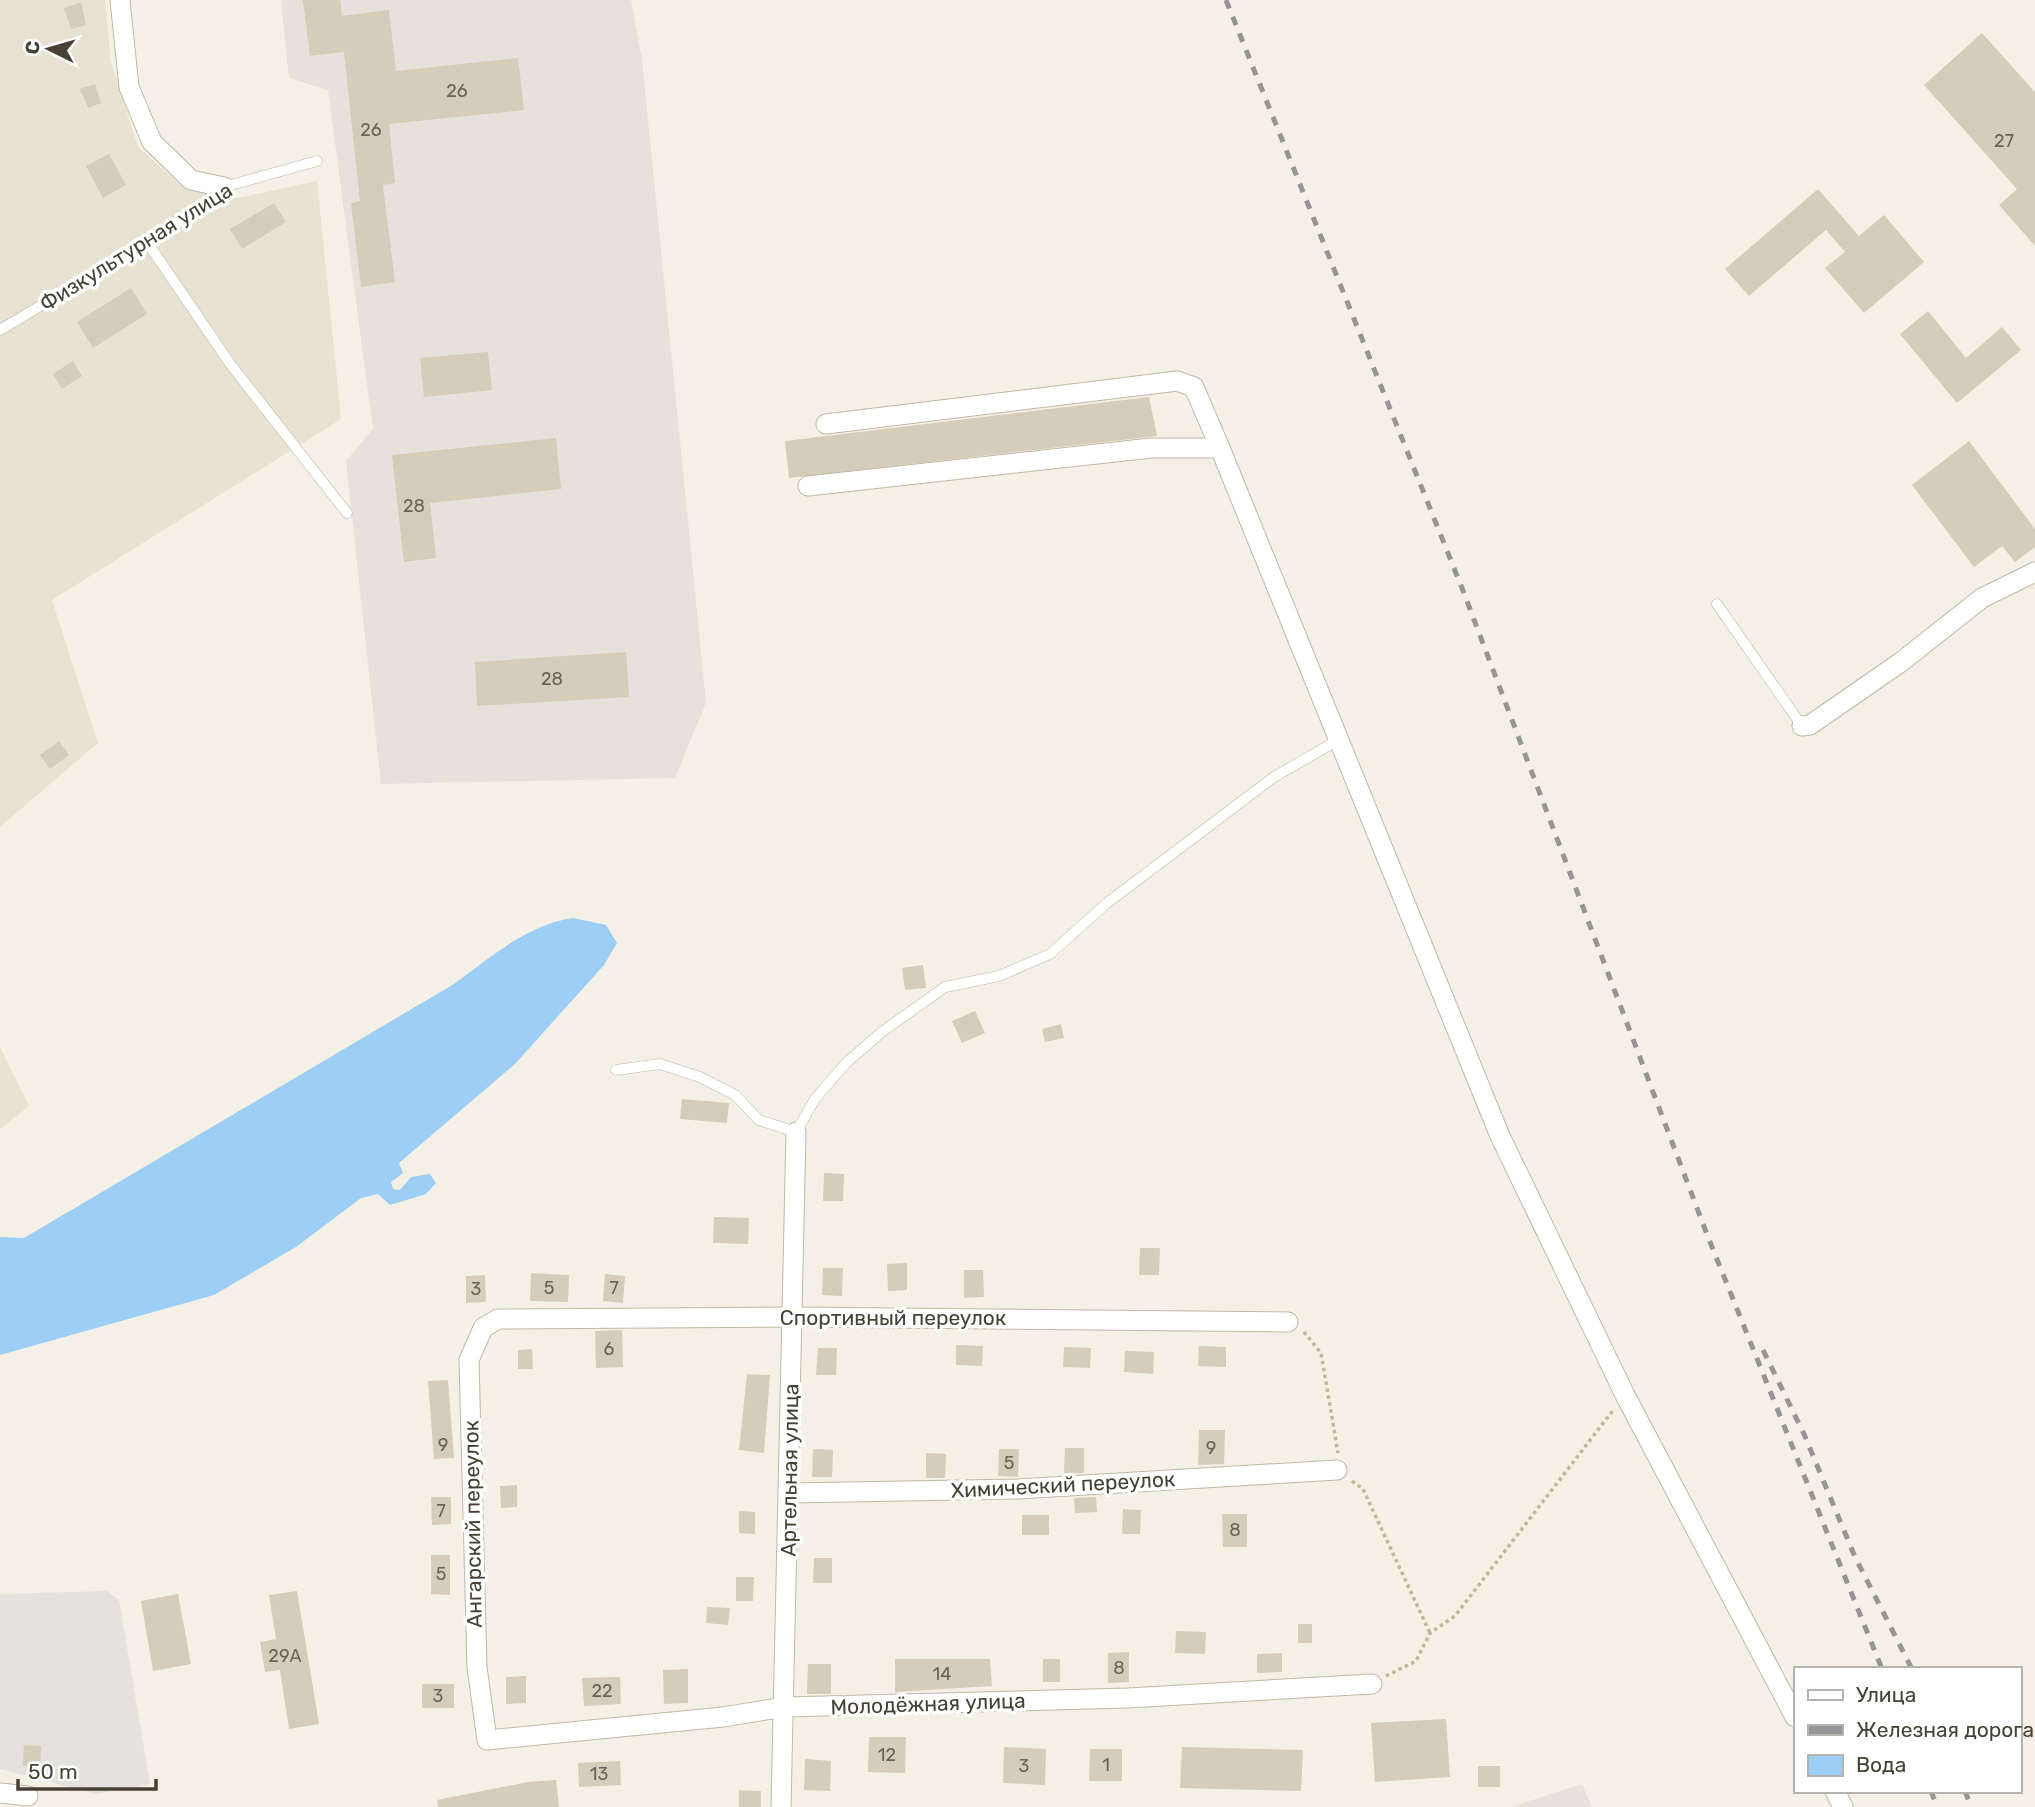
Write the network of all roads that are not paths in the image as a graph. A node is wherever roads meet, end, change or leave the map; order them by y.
1 (120, 0) edge
2 (317, 161) dead end
3 (224, 187) junction
4 (147, 242) junction
5 (0, 330) edge
6 (826, 424) dead end
7 (1220, 448) junction
8 (808, 486) dead end
9 (347, 513) dead end
10 (2035, 572) edge
11 (1717, 604) dead end
12 (1802, 726) joint
13 (1338, 740) junction
14 (616, 1070) dead end
15 (796, 1132) junction
16 (793, 1317) junction
17 (498, 1319) joint
18 (1288, 1322) road end
19 (1337, 1470) road end
20 (790, 1493) junction
21 (1371, 1684) road end
22 (785, 1707) junction
23 (1794, 1715) edge
24 (487, 1740) joint
25 (0, 1793) edge
26 (28, 1796) dead end
27 (781, 1807) edge

1 - 3 street
2 - 3 lane, Физкультурная улица
3 - 4 lane, Физкультурная улица
4 - 5 lane, Физкультурная улица
4 - 9 lane
6 - 7 street
7 - 8 street
7 - 13 street
10 - 12 street
11 - 12 lane
13 - 15 lane
13 - 23 street
14 - 15 lane
15 - 16 street, Артельная улица
16 - 17 street, Спортивный переулок
16 - 18 street, Спортивный переулок
16 - 20 street, Артельная улица
17 - 24 street, Ангарский переулок
19 - 20 street, Химический переулок
20 - 22 street, Артельная улица
21 - 22 street, Молодёжная улица
22 - 24 street, Молодёжная улица
22 - 27 street, Артельная улица
25 - 26 street

